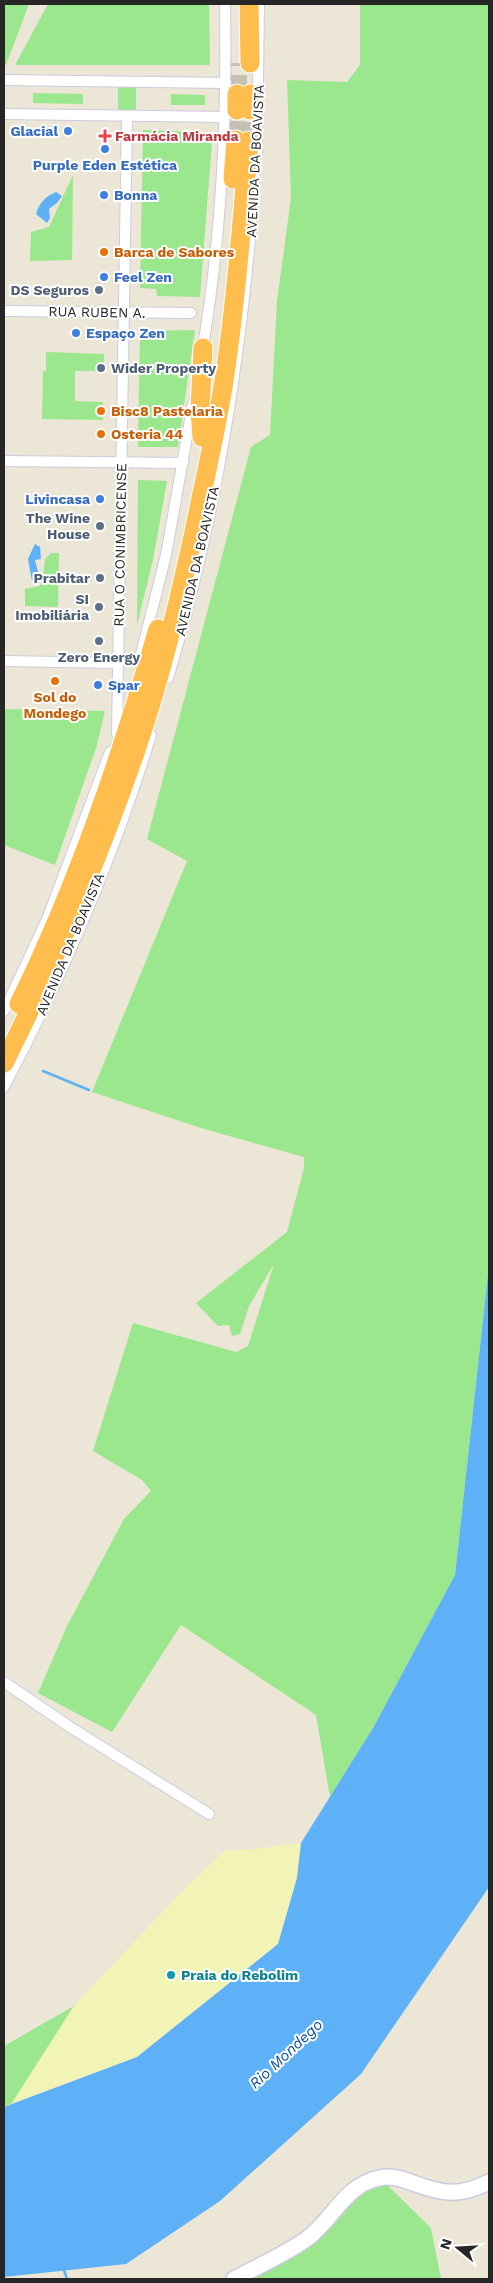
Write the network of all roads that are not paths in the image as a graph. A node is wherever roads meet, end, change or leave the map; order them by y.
1 (225, 4) edge
2 (236, 4) edge
3 (249, 4) edge
4 (258, 4) edge
5 (4, 80) edge
6 (237, 101) junction
7 (4, 114) edge
8 (127, 116) junction
9 (4, 310) edge
10 (124, 312) junction
11 (191, 313) dead end
12 (203, 348) junction
13 (202, 437) junction
14 (4, 461) edge
15 (121, 462) junction
16 (183, 463) junction
17 (4, 661) edge
18 (118, 663) junction
19 (117, 734) junction
20 (4, 1011) edge
21 (4, 1035) edge
22 (4, 1063) edge
23 (4, 1086) edge
24 (4, 1682) edge
25 (210, 1814) dead end
26 (489, 2182) edge
27 (234, 2279) edge

1 - 6 street
2 - 3 highway, AVENIDA DA BOAVISTA
4 - 23 street, AVENIDA DA BOAVISTA
5 - 6 street
6 - 8 street
6 - 12 street
7 - 8 street
8 - 10 street, RUA O CONIMBRICENSE
9 - 10 street, RUA RUBEN A.
10 - 11 street, RUA RUBEN A.
10 - 15 street, RUA O CONIMBRICENSE
12 - 13 highway
12 - 16 street
13 - 21 highway, AVENIDA DA BOAVISTA
13 - 22 highway, AVENIDA DA BOAVISTA
14 - 15 street
15 - 16 street
15 - 18 street, RUA O CONIMBRICENSE
16 - 19 street
17 - 18 street
18 - 19 street, RUA O CONIMBRICENSE
19 - 20 street
24 - 25 street
26 - 27 street

